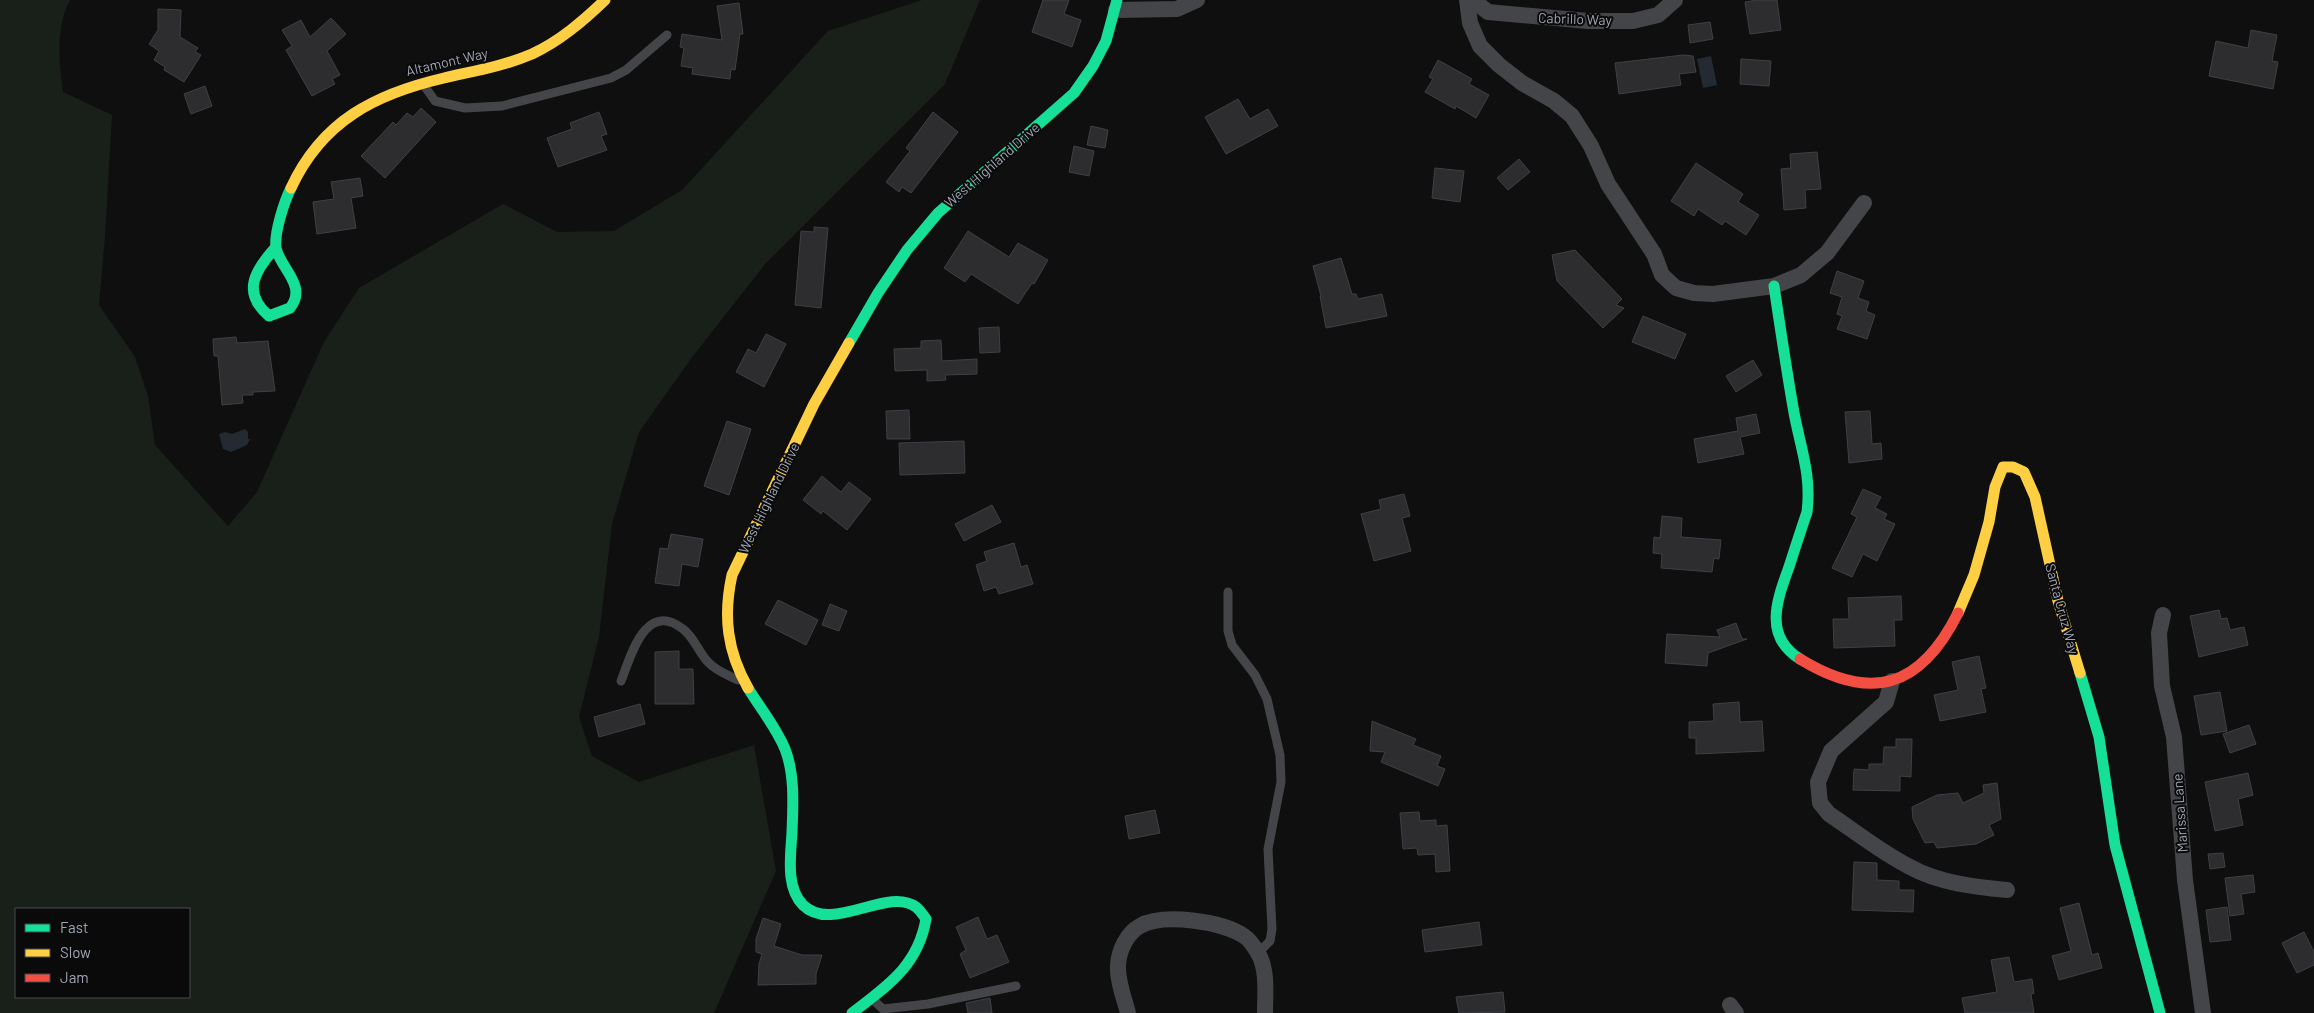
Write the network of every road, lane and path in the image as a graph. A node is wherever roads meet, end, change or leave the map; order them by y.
1 (605, 0) edge
2 (1197, 0) edge
3 (1467, 0) edge
4 (1473, 0) edge
5 (1675, 0) edge
6 (1116, 5) edge
7 (667, 35) dead end
8 (422, 82) junction
9 (1864, 203) dead end
10 (276, 248) junction
11 (1774, 286) junction
12 (1228, 592) dead end
13 (2163, 615) dead end
14 (621, 681) dead end
15 (1892, 681) junction
16 (745, 684) junction
17 (2007, 890) dead end
18 (1258, 953) junction
19 (1016, 986) dead end
20 (870, 998) junction
21 (852, 1013) edge
22 (1128, 1013) edge
23 (1266, 1013) edge
24 (2160, 1013) edge
25 (2203, 1013) edge

1 - 8 street, Altamont Way
2 - 6 street, West Highland Drive
3 - 11 street
4 - 5 street, Cabrillo Way
6 - 16 street, West Highland Drive
7 - 8 lane
8 - 10 street, Altamont Way
9 - 11 street
10 - 10 street
11 - 15 street, Santa Cruz Way
12 - 18 lane
13 - 25 street, Marissa Lane
14 - 16 lane
15 - 17 street
15 - 24 street, Santa Cruz Way
16 - 20 street, West Highland Drive
18 - 22 street
18 - 23 street
19 - 20 lane
20 - 21 street, West Highland Drive

